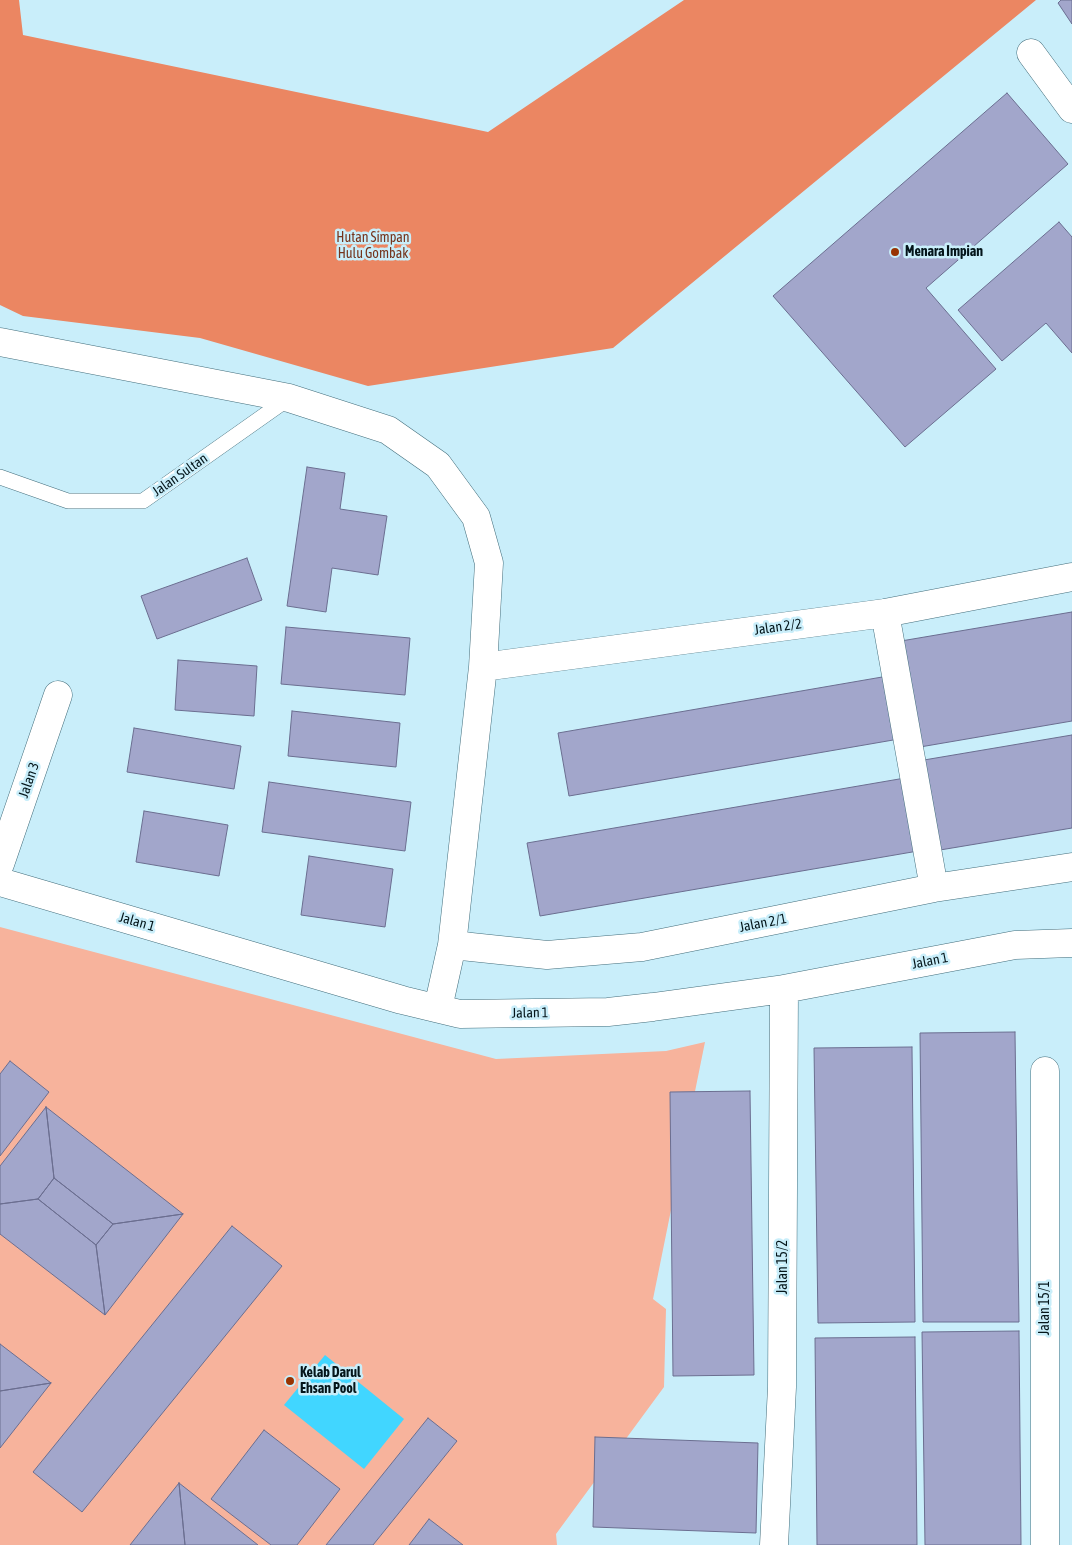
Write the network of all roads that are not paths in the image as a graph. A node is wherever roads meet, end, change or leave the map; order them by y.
1 (1031, 53) dead end
2 (1072, 109) edge
3 (0, 342) edge
4 (289, 398) junction
5 (0, 478) edge
6 (1072, 577) edge
7 (885, 613) junction
8 (483, 667) junction
9 (58, 695) dead end
10 (0, 864) edge
11 (1072, 868) edge
12 (0, 882) edge
13 (934, 888) junction
14 (1072, 943) edge
15 (452, 946) junction
16 (784, 988) junction
17 (438, 1008) junction
18 (1045, 1071) dead end
19 (774, 1545) edge
20 (1045, 1545) edge

1 - 2 street
3 - 4 street
4 - 5 lane, Jalan Sultan
4 - 8 street
6 - 7 street, Jalan 2/2
7 - 8 street, Jalan 2/2
7 - 13 street
8 - 15 street
9 - 10 street, Jalan 3
11 - 13 street, Jalan 2/1
12 - 17 street, Jalan 1
13 - 15 street, Jalan 2/1
14 - 16 street, Jalan 1
15 - 17 street
16 - 17 street, Jalan 1
16 - 19 street, Jalan 15/2
18 - 20 street, Jalan 15/1

